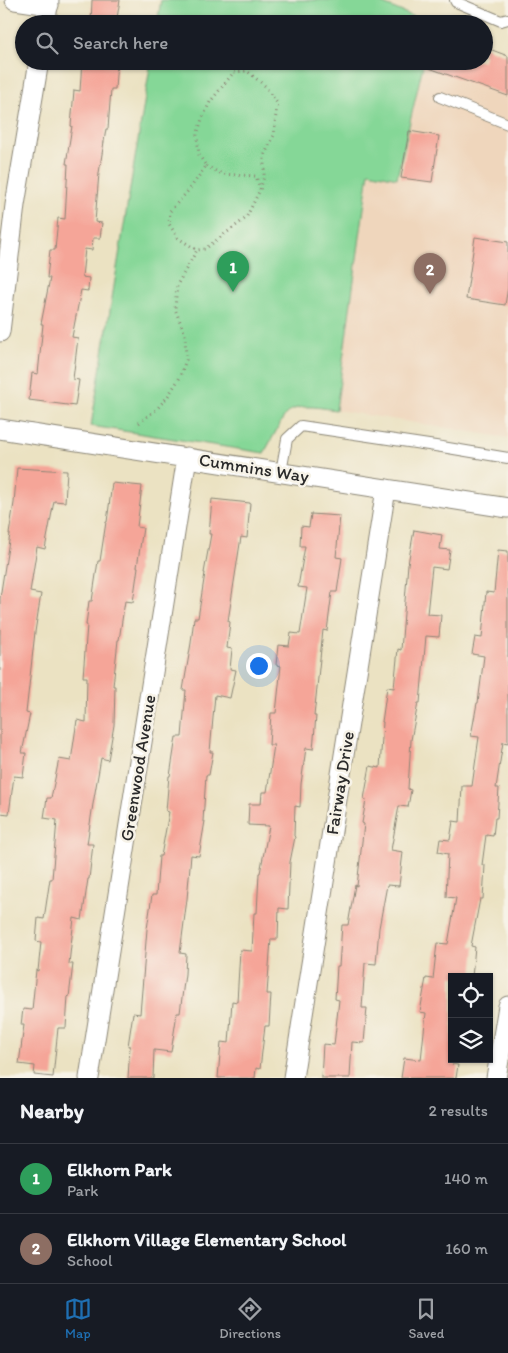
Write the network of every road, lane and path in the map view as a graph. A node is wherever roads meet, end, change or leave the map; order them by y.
1 (15, 0) edge
2 (455, 0) edge
3 (49, 3) edge
4 (487, 15) edge
5 (493, 18) edge
6 (508, 19) edge
7 (37, 70) edge
8 (440, 97) dead end
9 (508, 124) edge
10 (206, 166) junction
11 (260, 190) junction
12 (8, 204) edge
13 (197, 250) junction
14 (0, 332) edge
15 (139, 424) dead end
16 (0, 429) edge
17 (187, 457) junction
18 (508, 458) edge
19 (281, 472) junction
20 (386, 489) junction
21 (508, 508) edge
22 (508, 1006) edge
23 (89, 1078) edge
24 (293, 1078) edge
25 (496, 1078) edge

1 - 3 street
2 - 4 lane
5 - 6 lane
7 - 12 street
8 - 9 lane
10 - 11 path
10 - 11 path
10 - 13 path
11 - 13 path
12 - 14 street
13 - 15 path
16 - 17 street, Cummins Way
17 - 19 street, Cummins Way
17 - 23 street, Greenwood Avenue
18 - 19 lane
19 - 20 street, Cummins Way
20 - 21 street, Cummins Way
20 - 24 street, Fairway Drive
22 - 25 street

